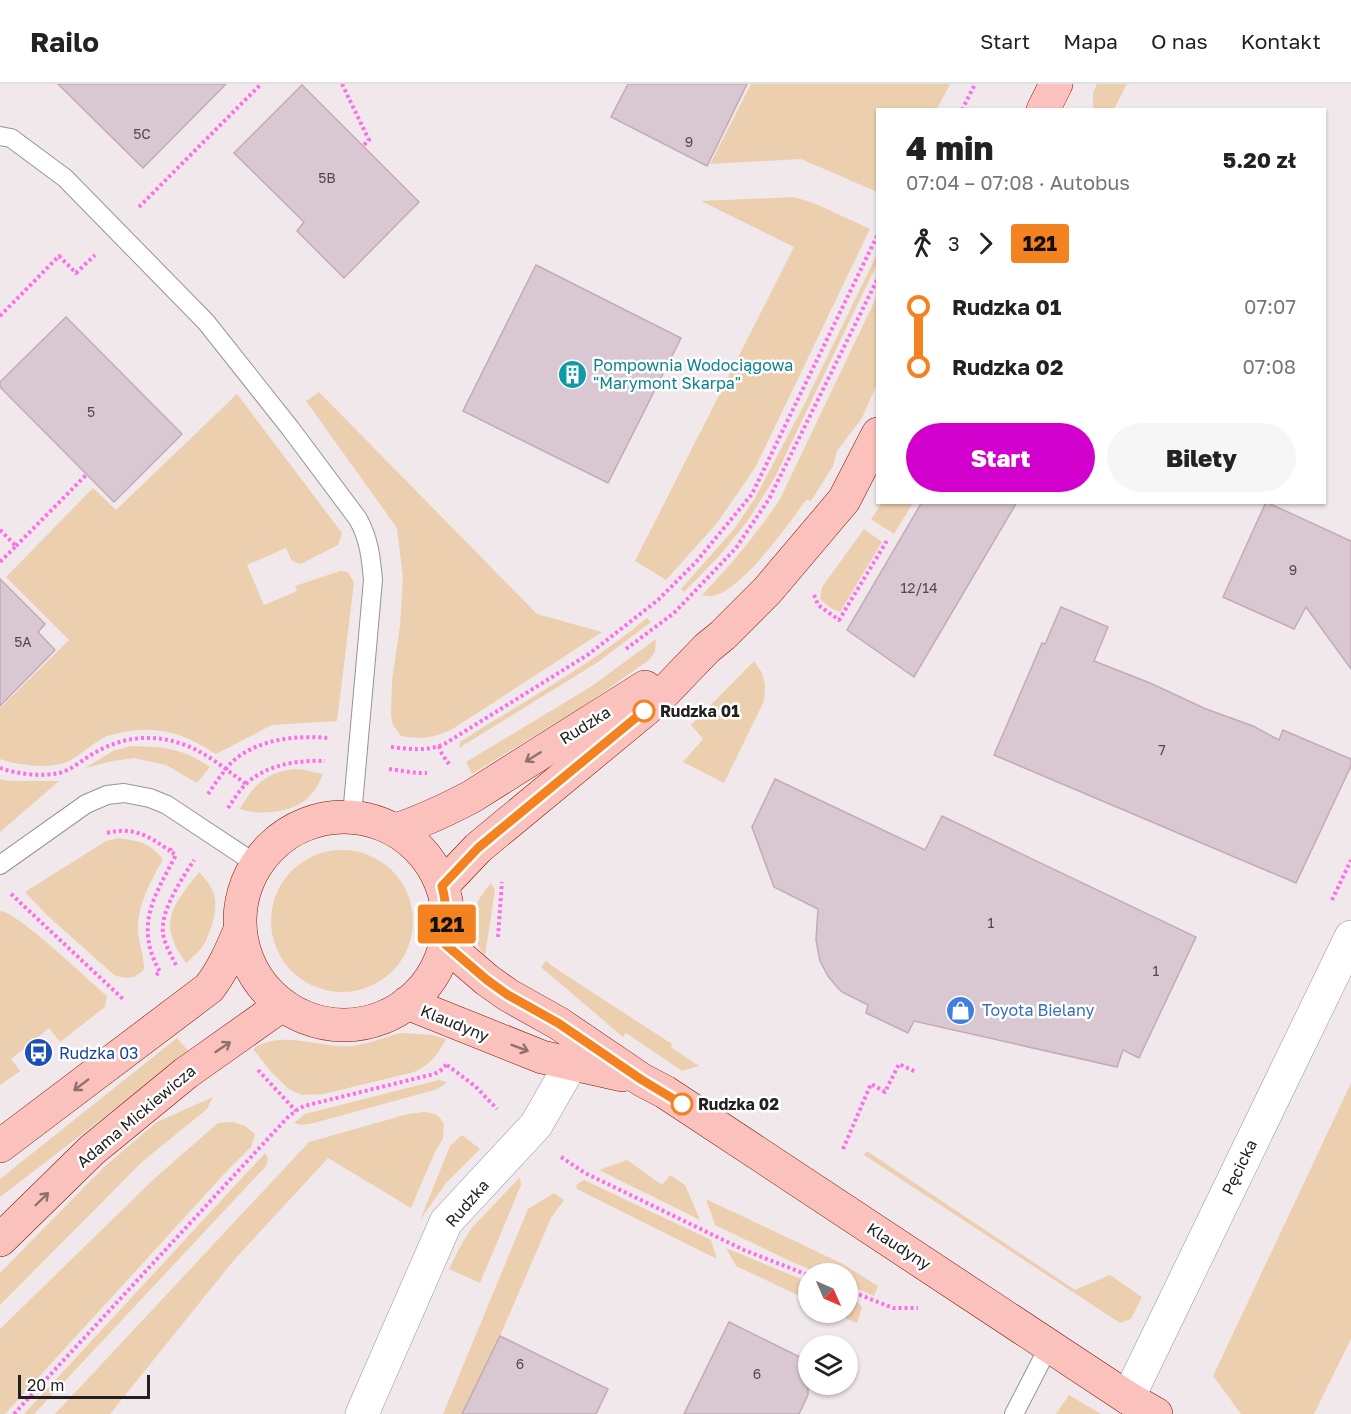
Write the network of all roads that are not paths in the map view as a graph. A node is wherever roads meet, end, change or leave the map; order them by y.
1 (1056, 84) edge
2 (1044, 108) edge
3 (0, 136) edge
4 (876, 438) edge
5 (707, 648) junction
6 (352, 816) junction
7 (395, 830) junction
8 (256, 864) junction
9 (0, 865) edge
10 (442, 886) junction
11 (240, 930) junction
12 (1351, 937) edge
13 (445, 944) junction
14 (407, 1003) junction
15 (282, 1005) junction
16 (577, 1052) junction
17 (0, 1146) edge
18 (0, 1240) edge
19 (1049, 1346) junction
20 (1142, 1406) edge
21 (362, 1414) edge
22 (1014, 1414) edge

1 - 2 street
3 - 6 lane
4 - 5 street, Rudzka
5 -> 7 street, Rudzka
5 - 10 street, Rudzka
6 - 7 street
6 - 8 street
7 - 10 street
8 - 9 lane
8 - 11 street
10 - 13 street
11 - 15 street
11 -> 17 street
12 - 20 street, Pęcicka
13 - 14 street
13 - 16 street, Klaudyny
14 - 15 street
14 -> 16 street, Klaudyny
18 -> 15 street, Adama Mickiewicza
16 - 19 street, Klaudyny
16 - 21 street, Rudzka
19 - 20 street, Klaudyny
19 - 22 lane

